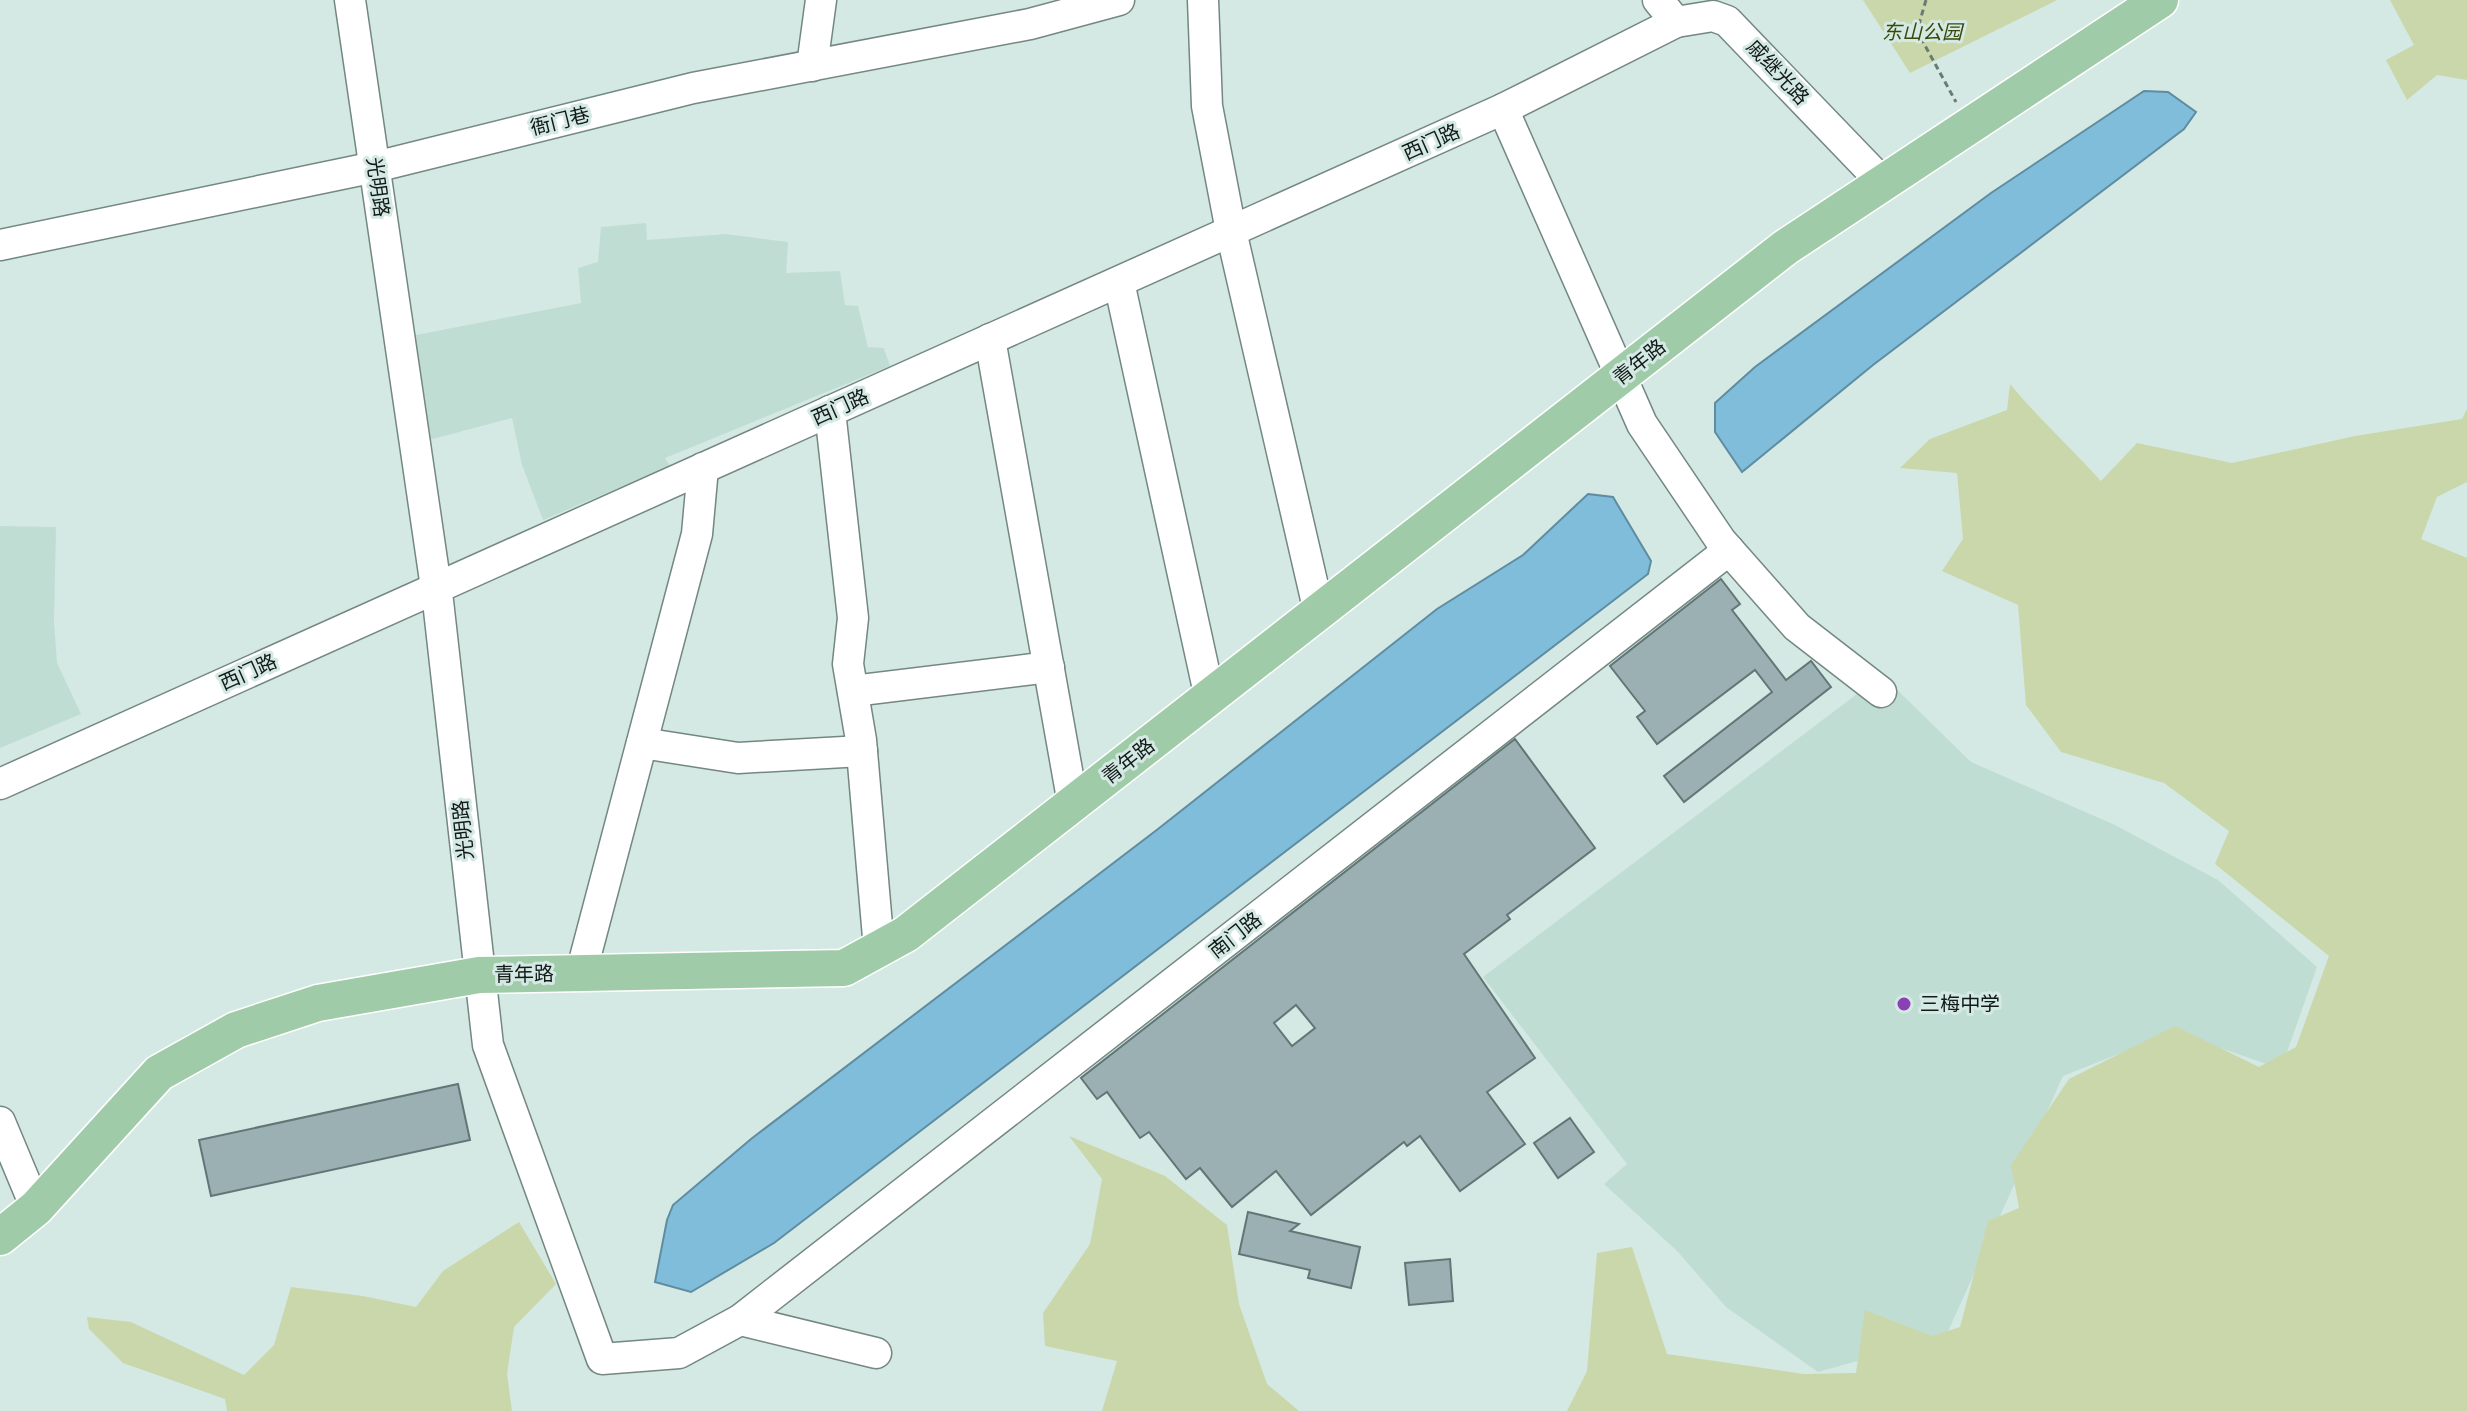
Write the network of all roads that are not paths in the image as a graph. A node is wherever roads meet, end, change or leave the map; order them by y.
1 (350, 0) edge
2 (821, 0) edge
3 (1119, 0) edge
4 (1203, 0) edge
5 (2160, 0) edge
6 (1667, 11) edge
7 (812, 66) junction
8 (1503, 109) junction
9 (375, 167) junction
10 (1883, 183) junction
11 (1231, 231) junction
12 (0, 245) edge
13 (1119, 282) junction
14 (990, 339) junction
15 (1621, 376) junction
16 (830, 411) junction
17 (703, 468) junction
18 (1725, 545) junction
19 (436, 588) junction
20 (1319, 612) junction
21 (1049, 667) junction
22 (853, 691) junction
23 (1881, 692) dead end
24 (1210, 698) junction
25 (642, 743) junction
26 (862, 751) junction
27 (0, 784) edge
28 (1073, 804) junction
29 (879, 949) junction
30 (581, 973) junction
31 (479, 975) junction
32 (0, 1122) edge
33 (36, 1208) junction
34 (0, 1237) edge
35 (740, 1320) junction
36 (876, 1353) dead end

1 - 9 street, 光明路
2 - 7 street
3 - 7 street, 衙门巷
4 - 11 street
5 - 10 main road, 青年路
6 - 8 street, 西门路
6 - 10 street, 戚继光路
7 - 9 street, 衙门巷
8 - 11 street, 西门路
8 - 15 street
9 - 12 street, 衙门巷
9 - 19 street, 光明路
10 - 15 main road, 青年路
11 - 13 street, 西门路
11 - 20 street
13 - 14 street, 西门路
13 - 24 street
14 - 16 street, 西门路
14 - 21 street
15 - 18 street
15 - 20 main road, 青年路
16 - 17 street, 西门路
16 - 22 street
17 - 19 street, 西门路
17 - 25 street
18 - 23 street
18 - 35 street, 南门路
19 - 27 street, 西门路
19 - 31 street, 光明路
20 - 24 main road, 青年路
21 - 22 street
21 - 28 street
22 - 26 street
24 - 28 main road, 青年路
25 - 26 street
25 - 30 street
26 - 29 street
28 - 29 main road, 青年路
29 - 30 main road, 青年路
30 - 31 main road, 青年路
31 - 33 main road, 青年路
31 - 35 street, 光明路
32 - 33 street
33 - 34 main road, 青年路
35 - 36 street

